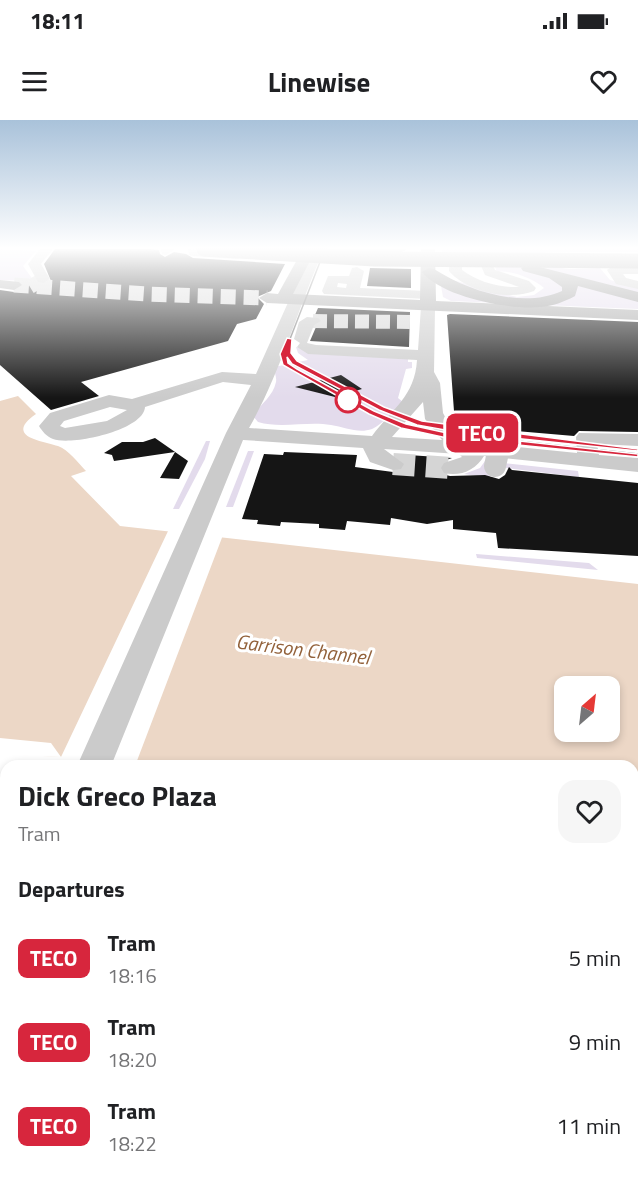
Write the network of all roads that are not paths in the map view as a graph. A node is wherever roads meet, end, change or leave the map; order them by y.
1 (281, 299) joint
2 (403, 299) tunnel mouth
3 (407, 299) tunnel mouth
4 (408, 299) tunnel mouth
5 (500, 299) edge
6 (558, 299) edge
7 (426, 307) edge
8 (638, 315) edge
9 (313, 321) dead end
10 (445, 334) dead end
11 (446, 373) dead end
12 (254, 379) junction
13 (133, 405) dead end
14 (503, 429) dead end
15 (236, 433) junction
16 (638, 440) edge
17 (377, 441) junction
18 (466, 447) junction
19 (589, 460) junction
20 (393, 464) tunnel mouth
21 (638, 465) edge
22 (495, 466) dead end
23 (452, 468) tunnel mouth
24 (97, 760) edge

1 - 7 main road
1 - 12 street
2 - 7 street
3 - 7 street
4 - 7 street
5 - 6 highway
7 - 8 main road
7 - 9 street
7 - 10 street
7 - 11 street
7 - 17 street
7 - 18 street
12 - 13 street
12 - 15 street
14 - 22 street, bridge
15 - 17 street
15 - 24 street
16 - 19 street
17 - 18 street
17 - 20 street
18 - 19 street
18 - 23 street
19 - 21 street

